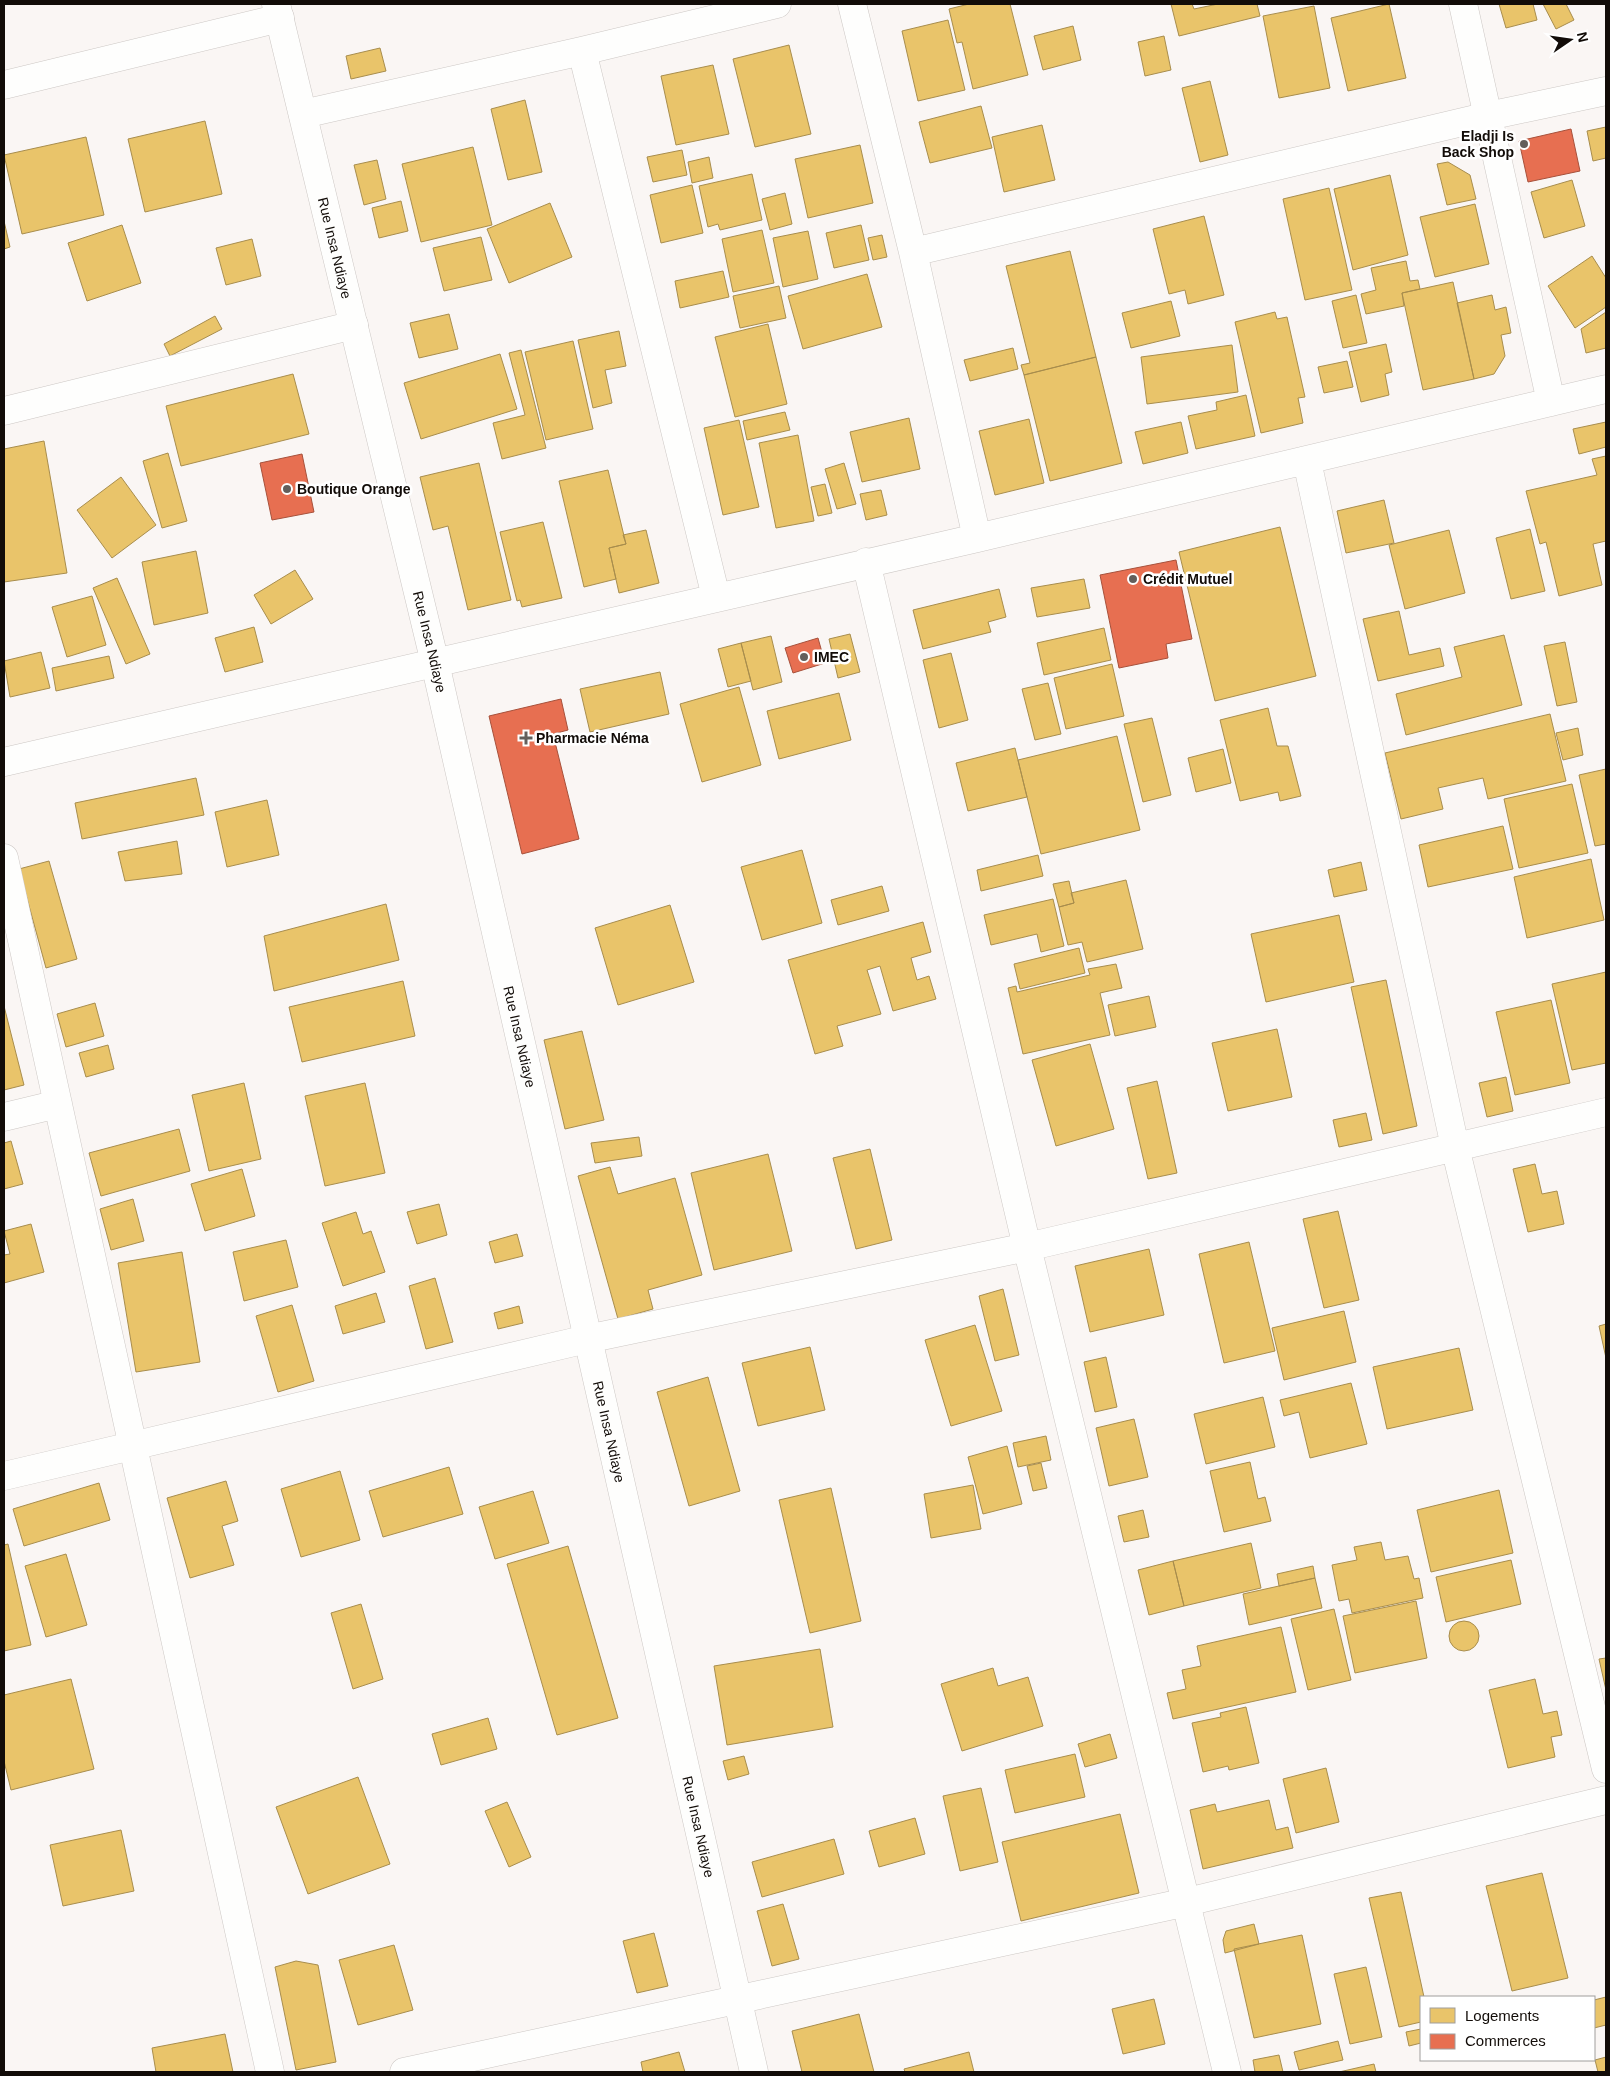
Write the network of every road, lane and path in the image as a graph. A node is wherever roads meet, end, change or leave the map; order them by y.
1 (777, 4) edge
2 (852, 4) edge
3 (1463, 4) edge
4 (278, 11) edge
5 (582, 51) junction
6 (4, 86) edge
7 (1606, 91) edge
8 (303, 114) junction
9 (1488, 116) junction
10 (913, 252) junction
11 (354, 325) junction
12 (1606, 389) edge
13 (1551, 402) junction
14 (4, 411) edge
15 (1307, 461) junction
16 (977, 538) junction
17 (866, 562) junction
18 (716, 597) junction
19 (435, 663) junction
20 (4, 762) edge
21 (4, 858) edge
22 (58, 1104) junction
23 (1606, 1112) edge
24 (4, 1117) edge
25 (1455, 1147) junction
26 (1027, 1247) junction
27 (586, 1339) junction
28 (133, 1446) junction
29 (4, 1476) edge
30 (1606, 1768) edge
31 (1606, 1800) edge
32 (1187, 1902) junction
33 (737, 2000) junction
34 (270, 2072) edge
35 (404, 2072) edge
36 (754, 2072) edge
37 (1227, 2072) edge

1 - 5 street
2 - 10 street
3 - 9 street
4 - 6 street
4 - 8 street, Rue Insa Ndiaye
5 - 8 street
5 - 18 street
7 - 9 street
8 - 11 street, Rue Insa Ndiaye
9 - 10 street
9 - 13 street
10 - 16 street
11 - 14 street
11 - 19 street, Rue Insa Ndiaye
12 - 13 street
13 - 15 street
15 - 16 street
15 - 25 street
16 - 17 street
17 - 18 street
17 - 26 street
18 - 19 street
19 - 20 street
19 - 27 street, Rue Insa Ndiaye
21 - 22 street
22 - 24 street
22 - 28 street
23 - 25 street
25 - 26 street
25 - 30 street
26 - 27 street
26 - 32 street
27 - 28 street
27 - 33 street, Rue Insa Ndiaye
28 - 29 street
28 - 34 street
31 - 32 street
32 - 33 street
32 - 37 street
33 - 35 street
33 - 36 street, Rue Insa Ndiaye

